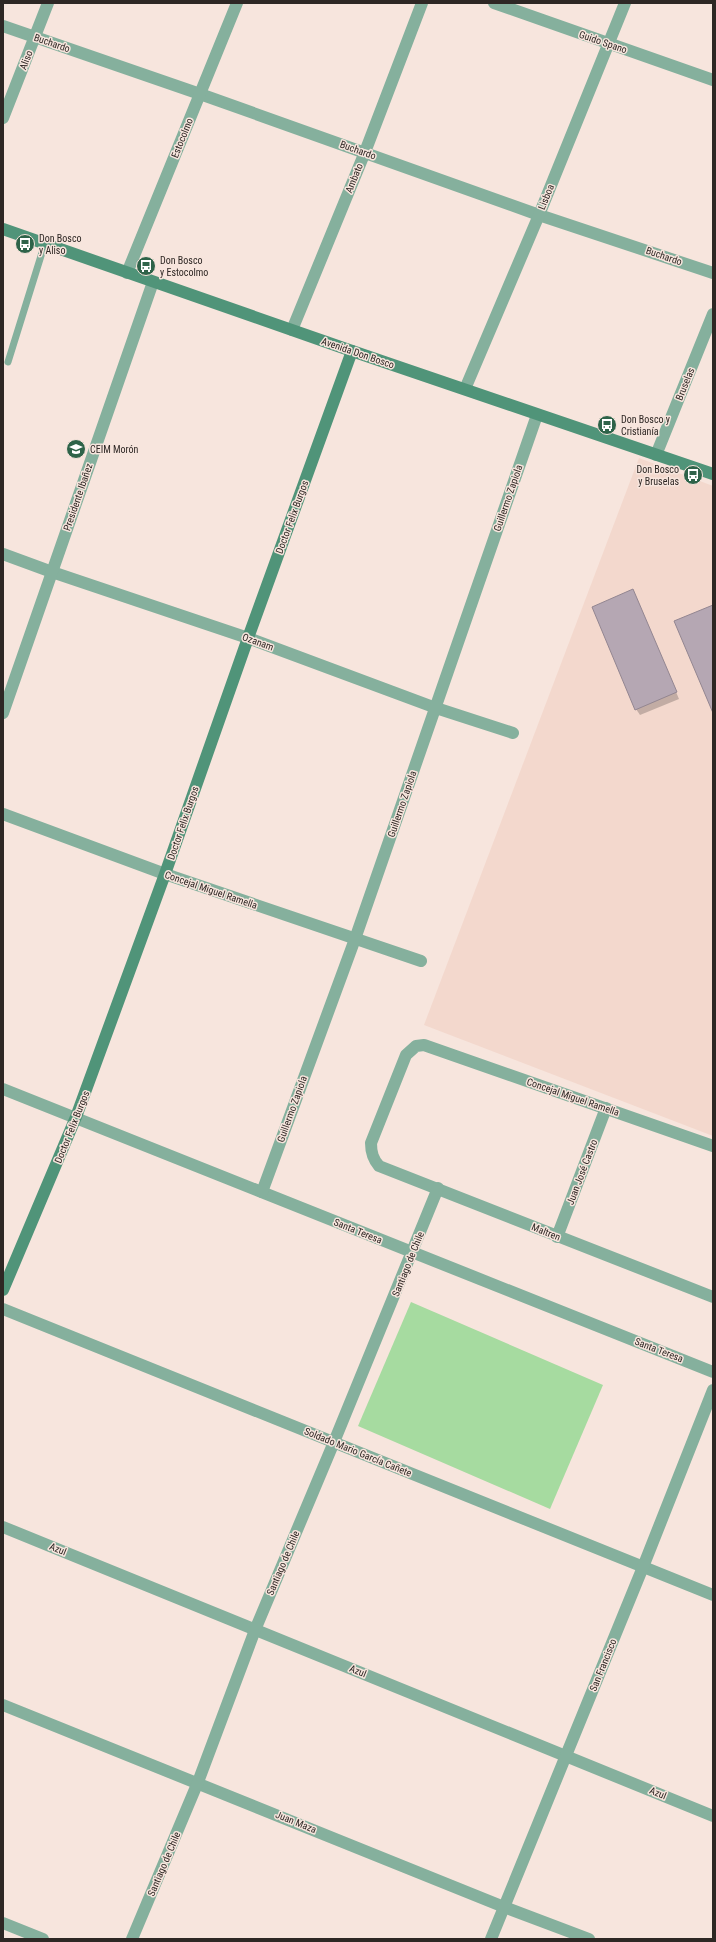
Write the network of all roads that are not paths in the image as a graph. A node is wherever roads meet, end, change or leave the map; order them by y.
1 (48, 3) edge
2 (237, 3) edge
3 (422, 3) edge
4 (494, 3) edge
5 (625, 3) edge
6 (3, 26) edge
7 (35, 37) junction
8 (609, 44) junction
9 (713, 80) edge
10 (200, 94) junction
11 (3, 118) edge
12 (364, 152) junction
13 (539, 215) junction
14 (3, 229) edge
15 (45, 243) junction
16 (127, 272) junction
17 (713, 273) edge
18 (153, 282) junction
19 (713, 314) edge
20 (292, 330) junction
21 (352, 351) junction
22 (8, 362) dead end
23 (465, 389) junction
24 (536, 415) junction
25 (656, 455) junction
26 (713, 474) edge
27 (3, 554) edge
28 (52, 572) junction
29 (248, 638) junction
30 (436, 708) junction
31 (3, 713) edge
32 (513, 733) dead end
33 (3, 814) edge
34 (165, 874) junction
35 (355, 939) junction
36 (421, 961) dead end
37 (3, 1089) edge
38 (606, 1108) junction
39 (76, 1118) junction
40 (713, 1146) edge
41 (379, 1166) joint
42 (438, 1188) junction
43 (262, 1192) junction
44 (557, 1237) junction
45 (412, 1254) junction
46 (3, 1290) edge
47 (713, 1297) edge
48 (3, 1309) edge
49 (713, 1372) edge
50 (713, 1390) edge
51 (334, 1442) junction
52 (3, 1527) edge
53 (643, 1567) junction
54 (713, 1595) edge
55 (255, 1630) junction
56 (3, 1705) edge
57 (566, 1756) junction
58 (198, 1782) junction
59 (713, 1816) edge
60 (504, 1907) junction
61 (3, 1923) edge
62 (43, 1939) edge
63 (132, 1939) edge
64 (491, 1939) edge
65 (589, 1939) edge

1 - 7 street, Aliso
2 - 10 street, Estocolmo
3 - 12 street, Ambato
4 - 8 street, Guido Spano
5 - 8 street, Lisboa
6 - 7 street, Buchardo
7 - 10 street, Buchardo
7 - 11 street, Aliso
8 - 9 street, Guido Spano
8 - 13 street, Lisboa
10 - 12 street, Buchardo
10 - 16 street, Estocolmo
12 - 13 street, Buchardo
12 - 20 street, Ambato
13 - 17 street, Buchardo
13 - 23 street, Lisboa
14 - 15 street, Avenida Don Bosco
15 - 16 street, Avenida Don Bosco
15 - 22 lane
16 - 18 street, Avenida Don Bosco
18 - 20 street, Avenida Don Bosco
18 - 28 street, Presidente Ibañez
19 - 25 street, Bruselas
20 - 21 street, Avenida Don Bosco
21 - 23 street, Avenida Don Bosco
21 - 29 street, Doctor Felix Burgos
23 - 24 street, Avenida Don Bosco
24 - 25 street, Avenida Don Bosco
24 - 30 street, Guillermo Zapiola
25 - 26 street, Avenida Don Bosco
27 - 28 street, Ozanam
28 - 29 street, Ozanam
28 - 31 street, Presidente Ibañez
29 - 30 street, Ozanam
29 - 34 street, Doctor Felix Burgos
30 - 32 street, Ozanam
30 - 35 street, Guillermo Zapiola
33 - 34 street, Concejal Miguel Ramella
34 - 35 street, Concejal Miguel Ramella
34 - 39 street, Doctor Felix Burgos
35 - 36 street, Concejal Miguel Ramella
35 - 43 street, Guillermo Zapiola
37 - 39 street, Santa Teresa
38 - 40 street, Concejal Miguel Ramella
38 - 41 street, Concejal Miguel Ramella
38 - 44 street, Juan José Castro
39 - 43 street, Santa Teresa
39 - 46 street, Doctor Felix Burgos
41 - 42 street, Maltren
42 - 44 street, Maltren
42 - 45 street, Santiago de Chile
43 - 45 street, Santa Teresa
44 - 47 street, Maltren
45 - 49 street, Santa Teresa
45 - 51 street, Santiago de Chile
48 - 51 street, Soldado Mario García Cañete
50 - 53 street, San Francisco
51 - 53 street, Soldado Mario García Cañete
51 - 55 street, Santiago de Chile
52 - 55 street, Azul
53 - 54 street, Soldado Mario García Cañete
53 - 57 street, San Francisco
55 - 57 street, Azul
55 - 58 street, Santiago de Chile
56 - 58 street, Juan Maza
57 - 59 street, Azul
57 - 60 street, San Francisco
58 - 60 street, Juan Maza
58 - 63 street, Santiago de Chile
60 - 64 street, San Francisco
60 - 65 street, Juan Maza
61 - 62 street

